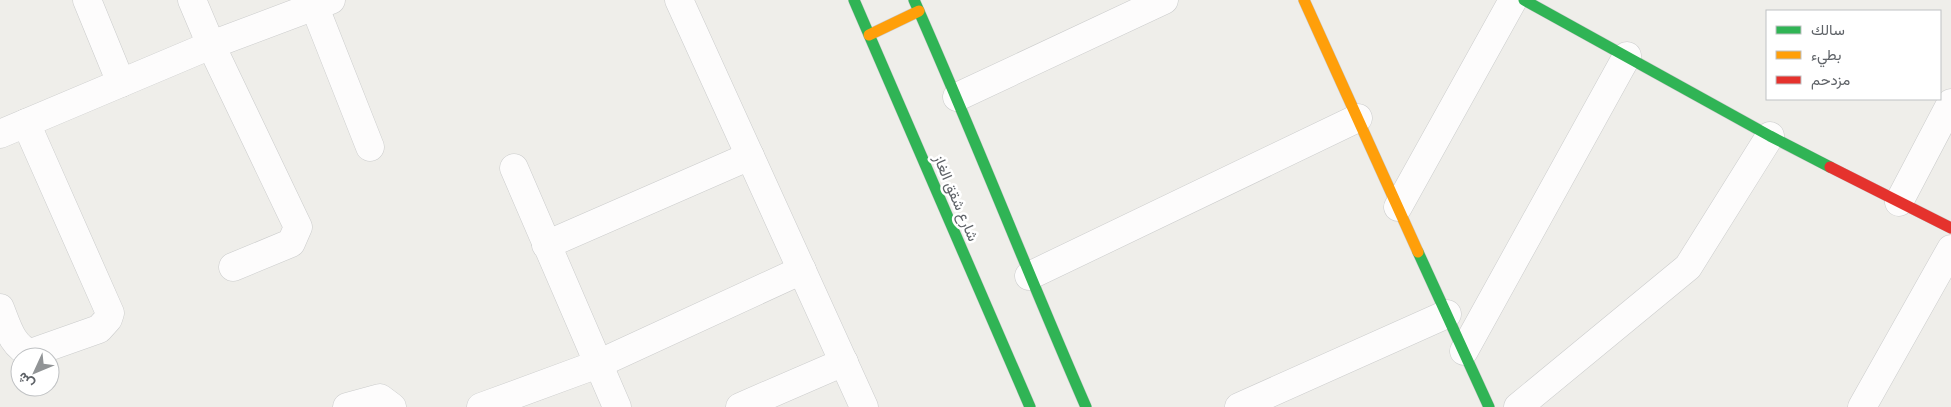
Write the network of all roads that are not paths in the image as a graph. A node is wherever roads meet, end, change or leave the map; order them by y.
1 (87, 0) edge
2 (192, 0) edge
3 (679, 0) edge
4 (854, 0) edge
5 (1164, 0) edge
6 (1304, 0) edge
7 (1513, 0) edge
8 (1524, 0) edge
9 (319, 2) edge
10 (916, 5) edge
11 (869, 35) junction
12 (211, 46) junction
13 (1627, 56) junction
14 (121, 83) junction
15 (957, 97) junction
16 (1951, 103) edge
17 (1358, 118) junction
18 (26, 123) junction
19 (0, 134) edge
20 (1770, 136) junction
21 (370, 146) dead end
22 (750, 156) junction
23 (514, 168) dead end
24 (1899, 202) junction
25 (1398, 207) junction
26 (1951, 228) edge
27 (546, 245) junction
28 (1951, 249) edge
29 (233, 267) dead end
30 (802, 270) junction
31 (1029, 276) junction
32 (0, 308) edge
33 (1446, 314) junction
34 (1464, 351) junction
35 (844, 362) junction
36 (598, 364) junction
37 (1255, 404) edge
38 (347, 407) edge
39 (392, 407) edge
40 (481, 407) edge
41 (616, 407) edge
42 (740, 407) edge
43 (864, 407) edge
44 (1030, 407) edge
45 (1086, 407) edge
46 (1489, 407) edge
47 (1518, 407) edge
48 (1862, 407) edge

1 - 14 street
2 - 12 street
3 - 22 street
4 - 11 street, شارع شقق الغاز
5 - 15 street
6 - 17 street
7 - 25 street
8 - 13 street
9 - 12 street
9 - 21 street
10 - 11 street
10 - 15 street
11 - 44 street, شارع شقق الغاز
12 - 14 street
12 - 29 street
13 - 20 street
13 - 34 street
14 - 18 street
15 - 31 street
16 - 24 street
17 - 25 street
17 - 31 street
18 - 19 street
18 - 32 street
20 - 24 street
20 - 47 street
22 - 27 street
22 - 30 street
23 - 27 street
24 - 26 street
25 - 33 street
27 - 36 street
28 - 48 street
30 - 35 street
30 - 36 street
31 - 45 street
33 - 34 street
33 - 37 street
34 - 46 street
35 - 42 street
35 - 43 street
36 - 40 street
36 - 41 street
38 - 39 street

